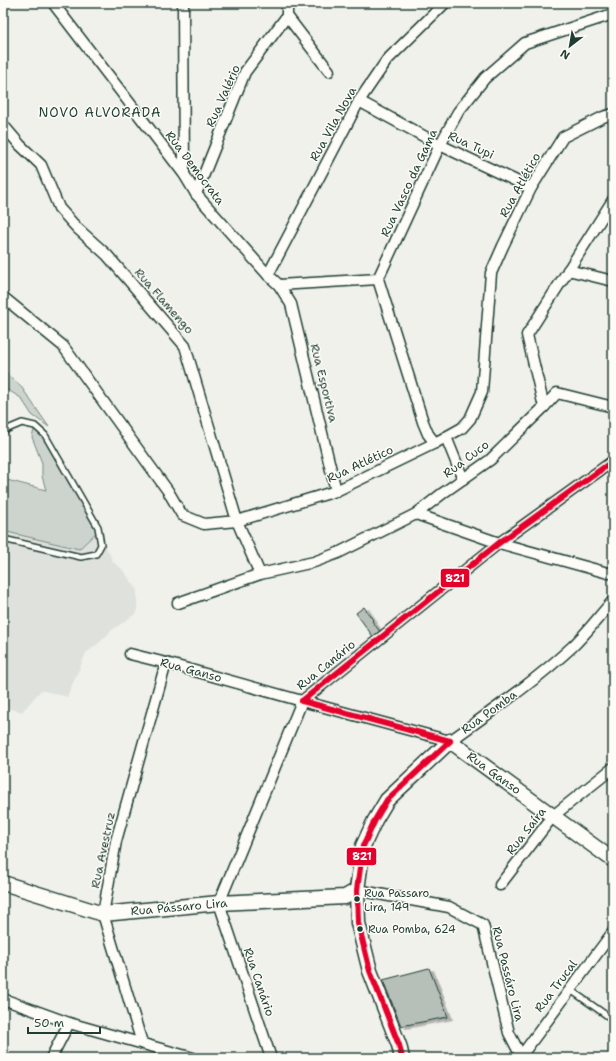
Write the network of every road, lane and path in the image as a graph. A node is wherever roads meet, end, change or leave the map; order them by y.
1 (53, 3) edge
2 (184, 3) edge
3 (287, 3) edge
4 (445, 3) edge
5 (613, 14) edge
6 (287, 16) junction
7 (329, 71) dead end
8 (359, 101) junction
9 (613, 114) edge
10 (3, 125) edge
11 (440, 145) junction
12 (184, 174) junction
13 (531, 188) junction
14 (196, 194) junction
15 (613, 200) edge
16 (568, 270) junction
17 (268, 275) junction
18 (378, 279) junction
19 (613, 282) edge
20 (279, 285) junction
21 (3, 297) edge
22 (544, 407) junction
23 (613, 407) edge
24 (3, 431) edge
25 (446, 437) junction
26 (435, 443) junction
27 (613, 461) edge
28 (463, 479) junction
29 (336, 490) junction
30 (416, 514) junction
31 (236, 521) junction
32 (3, 539) edge
33 (499, 544) junction
34 (613, 573) edge
35 (260, 574) junction
36 (613, 601) edge
37 (178, 603) dead end
38 (130, 654) dead end
39 (166, 663) junction
40 (302, 701) junction
41 (450, 741) junction
42 (613, 768) edge
43 (553, 816) junction
44 (613, 860) edge
45 (3, 883) edge
46 (500, 884) dead end
47 (357, 890) junction
48 (219, 903) junction
49 (103, 914) junction
50 (613, 932) edge
51 (571, 990) junction
52 (3, 999) edge
53 (613, 1017) edge
54 (69, 1023) junction
55 (142, 1043) junction
56 (161, 1054) edge
57 (524, 1057) edge
58 (51, 1058) edge
59 (193, 1058) edge
60 (271, 1058) edge
61 (402, 1058) edge

1 - 12 street, Rua Democrata
2 - 12 street
3 - 6 street
4 - 8 street, Rua Vila Nova
5 - 11 street, Rua Vasco da Gama
6 - 7 street
6 - 14 street, Rua Valério
8 - 11 street, Rua Tupi
8 - 17 street, Rua Vila Nova
9 - 13 street, Rua Atlético
10 - 31 street, Rua Flamengo
11 - 13 street, Rua Tupi
11 - 18 street, Rua Vasco da Gama
12 - 14 street, Rua Democrata
13 - 25 street, Rua Atlético
14 - 17 street, Rua Democrata
15 - 16 street
16 - 19 street
16 - 22 street
17 - 20 street, Rua Democrata
18 - 20 street
18 - 26 street
20 - 29 street, Rua Esportiva
21 - 31 street, Rua Atlético
22 - 23 street, Rua Cuco
22 - 28 street, Rua Cuco
24 - 32 lane
25 - 26 street, Rua Atlético
25 - 28 street
26 - 29 street, Rua Atlético
27 - 33 street, Rua Canário
28 - 30 street, Rua Cuco
29 - 31 street, Rua Atlético
30 - 33 street
30 - 35 street, Rua Cuco
31 - 35 street, Rua Flamengo
33 - 34 street
33 - 40 street, Rua Canário
35 - 37 street, Rua Cuco
36 - 41 street, Rua Pomba
38 - 39 street, Rua Ganso
39 - 40 street, Rua Ganso
39 - 49 street, Rua Avestruz
40 - 41 street, Rua Ganso
40 - 48 street, Rua Canário
41 - 43 street, Rua Ganso
41 - 47 street, Rua Pomba
42 - 43 street, Rua Saíra
43 - 44 street, Rua Ganso
43 - 46 street, Rua Saíra
45 - 49 street, Rua Pássaro Lira
47 - 48 street, Rua Pássaro Lira
47 - 57 street, Rua Passáro Lira
47 - 61 street, Rua Pomba
48 - 49 street, Rua Pássaro Lira
48 - 60 street, Rua Canário
49 - 55 street, Rua Avestruz
50 - 51 street, Rua Trucal
51 - 53 lane
51 - 57 street, Rua Trucal
52 - 54 street
54 - 55 street
54 - 58 street
55 - 56 street
56 - 59 street

